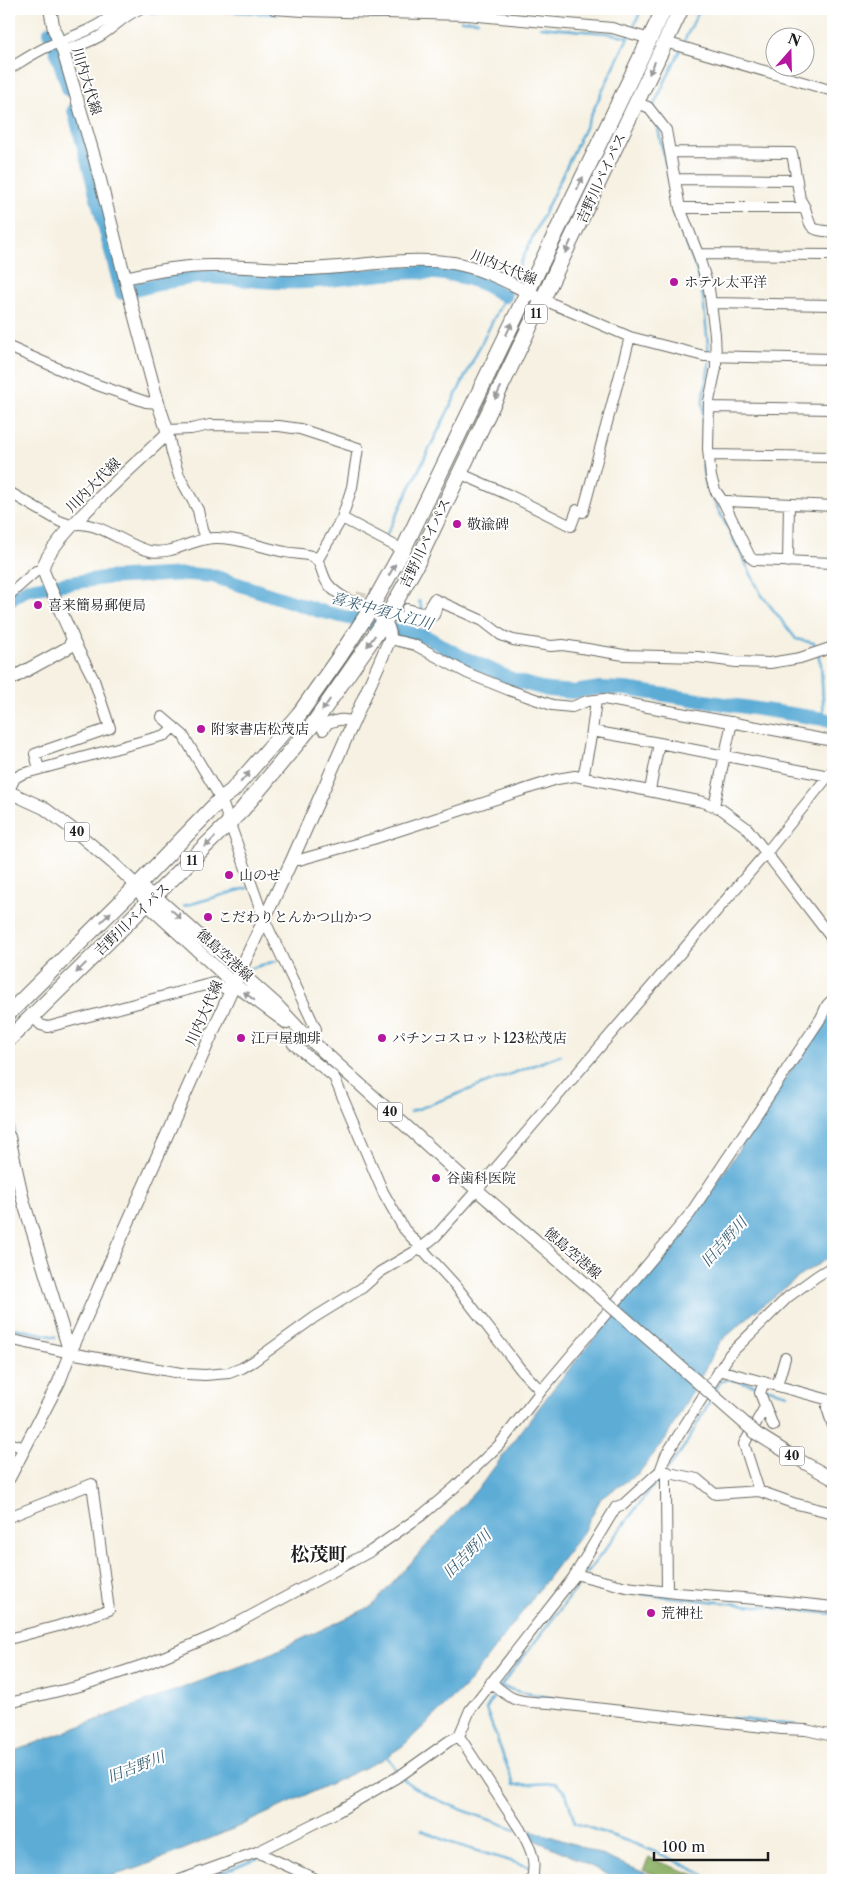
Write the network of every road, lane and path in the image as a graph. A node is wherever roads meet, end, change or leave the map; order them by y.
1 (50, 9) edge
2 (120, 9) edge
3 (140, 9) edge
4 (274, 9) edge
5 (664, 9) edge
6 (681, 9) edge
7 (664, 42) junction
8 (58, 47) junction
9 (9, 69) edge
10 (833, 92) edge
11 (642, 105) junction
12 (670, 152) junction
13 (676, 179) junction
14 (796, 180) junction
15 (680, 208) junction
16 (805, 208) junction
17 (833, 232) edge
18 (698, 254) junction
19 (833, 256) edge
20 (125, 278) junction
21 (523, 290) junction
22 (544, 300) junction
23 (711, 303) junction
24 (833, 305) edge
25 (630, 337) junction
26 (9, 347) edge
27 (711, 356) junction
28 (833, 359) edge
29 (154, 403) junction
30 (709, 407) junction
31 (833, 410) edge
32 (168, 431) junction
33 (710, 455) junction
34 (833, 457) edge
35 (459, 473) junction
36 (9, 492) edge
37 (724, 503) junction
38 (789, 504) junction
39 (833, 506) edge
40 (342, 518) junction
41 (75, 525) junction
42 (206, 538) junction
43 (397, 548) junction
44 (318, 560) junction
45 (788, 562) junction
46 (833, 564) edge
47 (324, 576) junction
48 (48, 580) junction
49 (9, 594) edge
50 (356, 596) tunnel mouth
51 (407, 609) tunnel mouth
52 (425, 615) junction
53 (382, 620) junction
54 (73, 639) junction
55 (831, 648) edge
56 (9, 680) edge
57 (596, 700) junction
58 (162, 717) dead end
59 (353, 722) junction
60 (732, 722) junction
61 (174, 727) junction
62 (323, 730) dead end
63 (592, 731) junction
64 (833, 741) edge
65 (659, 744) junction
66 (726, 755) junction
67 (39, 769) junction
68 (831, 773) edge
69 (583, 778) junction
70 (650, 790) junction
71 (9, 791) edge
72 (221, 799) junction
73 (714, 806) junction
74 (230, 824) junction
75 (767, 852) junction
76 (292, 860) junction
77 (136, 886) junction
78 (151, 900) junction
79 (264, 919) junction
80 (833, 940) edge
81 (234, 982) junction
82 (833, 999) edge
83 (9, 1013) edge
84 (32, 1016) junction
85 (304, 1034) junction
86 (9, 1039) edge
87 (9, 1137) edge
88 (477, 1190) junction
89 (421, 1248) junction
90 (833, 1266) edge
91 (9, 1339) edge
92 (70, 1353) junction
93 (785, 1358) dead end
94 (719, 1370) junction
95 (763, 1386) junction
96 (777, 1386) junction
97 (541, 1391) junction
98 (830, 1403) edge
99 (766, 1408) junction
100 (773, 1426) dead end
101 (833, 1426) edge
102 (9, 1443) edge
103 (24, 1448) junction
104 (664, 1471) junction
105 (9, 1478) edge
106 (833, 1479) edge
107 (759, 1491) junction
108 (833, 1513) edge
109 (9, 1517) edge
110 (575, 1574) junction
111 (667, 1592) junction
112 (833, 1607) edge
113 (9, 1639) edge
114 (491, 1682) junction
115 (9, 1703) edge
116 (459, 1736) junction
117 (833, 1736) edge
118 (257, 1852) junction
119 (180, 1880) edge
120 (318, 1880) edge
121 (532, 1880) edge

1 - 8 main road, 川内大代線
2 - 8 street
3 - 8 street
4 - 7 street
5 - 7 highway, 吉野川バイパス / 11
6 - 7 highway, 吉野川バイパス / 11
7 - 10 street
7 -> 11 highway, 吉野川バイパス / 11
21 -> 7 highway, 吉野川バイパス / 11
8 - 9 street
8 - 20 main road, 川内大代線
11 - 12 street
11 -> 22 highway, 吉野川バイパス / 11
12 - 13 street
12 - 14 street
13 - 14 street
13 - 15 street
14 - 16 street
15 - 16 street
15 - 18 street
16 - 17 street
18 - 19 street
18 - 23 street
20 - 21 main road, 川内大代線
20 - 29 main road, 川内大代線
21 - 22 main road, 川内大代線
43 -> 21 highway, 吉野川バイパス / 11
22 - 25 street
22 -> 35 highway, 吉野川バイパス / 11
23 - 24 street
23 - 27 street
25 - 27 street
25 - 35 street
26 - 29 street
27 - 28 street
27 - 30 street
29 - 32 main road, 川内大代線
30 - 31 street
30 - 33 street
32 - 40 street
32 - 41 main road, 川内大代線
32 - 42 street
33 - 34 street
33 - 37 street
35 - 53 highway, 吉野川バイパス / 11
36 - 41 street
37 - 38 street
37 - 45 street
38 - 39 street
38 - 45 street
40 - 43 street
40 - 44 street
41 - 42 street
41 - 48 main road, 川内大代線
42 - 44 street
53 -> 43 highway, 吉野川バイパス / 11
44 - 47 street
45 - 46 street
47 - 50 street
47 - 53 street
48 - 49 street
48 - 54 main road
51 - 52 street
52 - 53 street
52 - 55 street
53 - 57 street
53 - 59 main road, 川内大代線
72 -> 53 highway, 吉野川バイパス / 11
53 -> 74 highway, 吉野川バイパス / 11
54 - 56 main road
54 - 67 street
57 - 60 street
57 - 63 street
58 - 61 street
59 - 62 street
59 - 76 main road, 川内大代線
60 - 64 street
60 - 66 street
61 - 67 street
61 - 72 street
63 - 65 street
63 - 69 street
65 - 66 street
65 - 70 street
66 - 68 street
66 - 73 street
67 - 71 street
68 - 75 street
69 - 70 street
69 - 76 street
70 - 73 street
71 - 77 main road, 徳島空港線 / 40
72 - 74 street
72 - 77 highway, 吉野川バイパス / 11
73 - 75 street
74 -> 78 highway, 吉野川バイパス / 11
74 - 79 street
75 - 80 street
75 - 88 street
76 - 79 main road, 川内大代線
77 - 78 main road, 徳島空港線 / 40
83 -> 77 highway, 吉野川バイパス / 11
78 - 81 main road, 徳島空港線 / 40
78 -> 84 highway, 吉野川バイパス / 11
79 - 81 main road, 川内大代線
79 - 85 street
81 - 84 street
81 - 85 main road, 徳島空港線 / 40
81 - 92 main road, 川内大代線
82 - 97 street
84 - 86 highway, 吉野川バイパス / 11
85 - 88 main road, 徳島空港線 / 40
85 - 89 street
87 - 92 main road
88 - 89 street
88 - 106 main road, 徳島空港線 / 40, bridge
89 - 92 street
89 - 97 street
90 - 94 street
91 - 92 street
92 - 103 main road, 川内大代線
93 - 96 street
94 - 95 street
94 - 104 street
95 - 96 street
95 - 99 street
96 - 98 street
97 - 115 street
98 - 101 street
99 - 100 street
99 - 107 street
102 - 103 street
103 - 105 main road, 川内大代線
104 - 107 street
104 - 110 street
104 - 111 street
107 - 108 street
109 - 113 street
110 - 111 street
110 - 114 street
111 - 112 street
114 - 116 street
114 - 117 street
116 - 118 street
116 - 121 street
118 - 119 street
118 - 120 street

